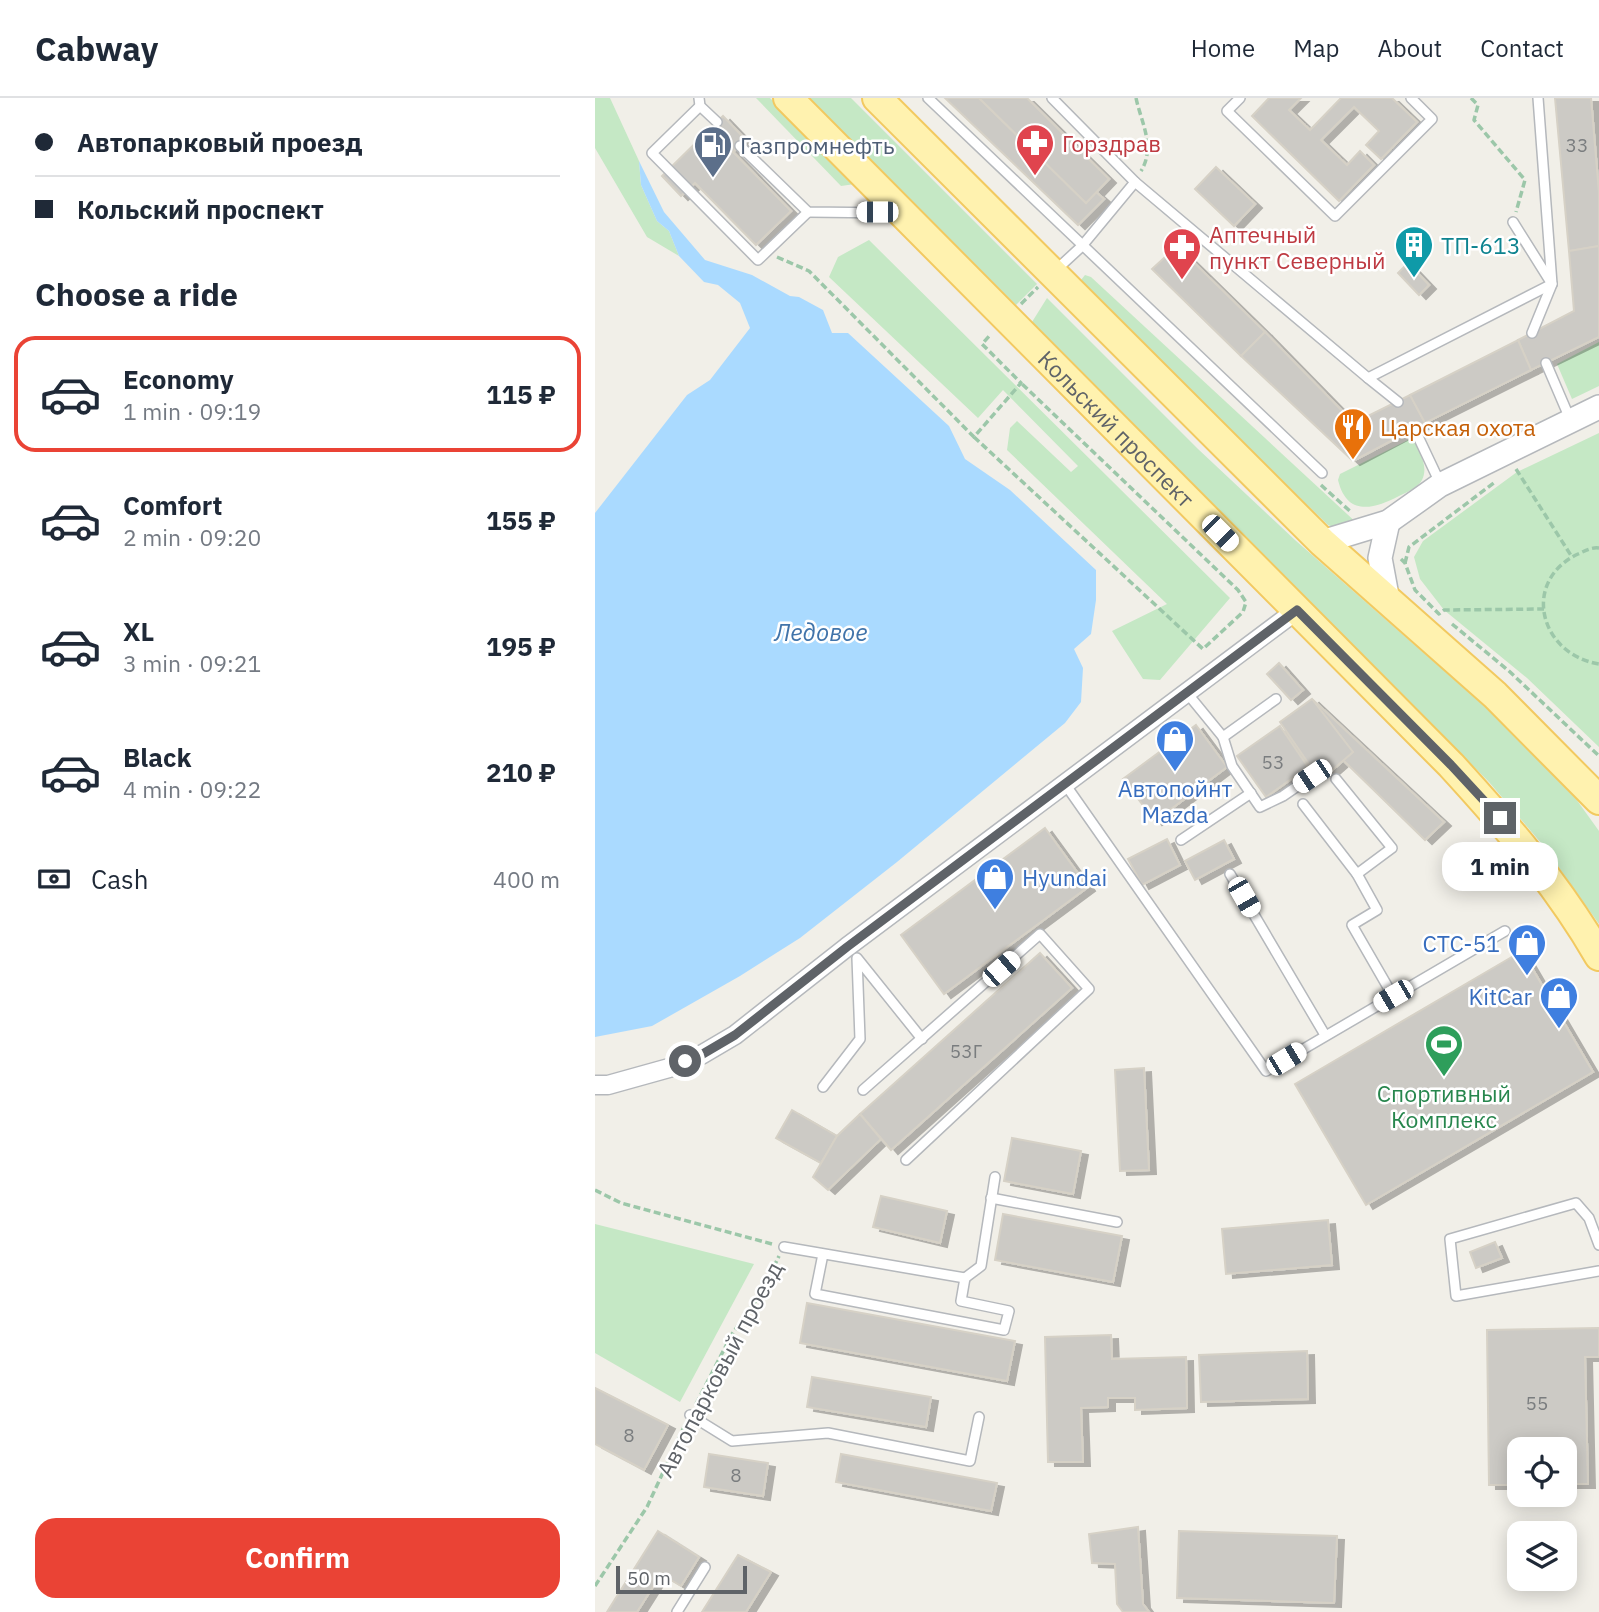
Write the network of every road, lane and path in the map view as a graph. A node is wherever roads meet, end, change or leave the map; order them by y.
1 (788, 98) edge
2 (877, 98) edge
3 (928, 98) edge
4 (1052, 98) edge
5 (1136, 98) edge
6 (1240, 98) edge
7 (1411, 98) edge
8 (1471, 98) edge
9 (1538, 98) edge
10 (700, 102) edge
11 (717, 122) dead end
12 (740, 146) dead end
13 (1135, 182) junction
14 (808, 212) junction
15 (900, 213) junction
16 (1513, 222) joint
17 (1082, 246) junction
18 (766, 252) junction
19 (1052, 274) junction
20 (1552, 284) junction
21 (1006, 318) junction
22 (1532, 333) dead end
23 (1546, 363) dead end
24 (1368, 378) junction
25 (1021, 383) junction
26 (1398, 402) dead end
27 (1599, 407) edge
28 (1570, 420) junction
29 (1414, 428) dead end
30 (974, 436) junction
31 (1515, 467) dead end
32 (1322, 473) dead end
33 (1504, 475) dead end
34 (1440, 485) junction
35 (1388, 522) junction
36 (1322, 542) junction
37 (1599, 548) edge
38 (1572, 558) junction
39 (1405, 563) dead end
40 (1388, 601) junction
41 (1297, 610) junction
42 (1449, 622) dead end
43 (1599, 664) edge
44 (1187, 693) junction
45 (1276, 699) dead end
46 (1223, 737) junction
47 (1599, 756) edge
48 (1312, 776) dead end
49 (1336, 779) dead end
50 (1065, 784) junction
51 (1251, 793) junction
52 (1599, 800) edge
53 (1303, 804) dead end
54 (1181, 840) dead end
55 (1230, 874) dead end
56 (1357, 874) junction
57 (1506, 931) dead end
58 (852, 952) junction
59 (1599, 956) edge
60 (1393, 996) junction
61 (1325, 1035) junction
62 (922, 1039) junction
63 (595, 1085) edge
64 (823, 1087) dead end
65 (863, 1090) dead end
66 (906, 1160) dead end
67 (995, 1177) dead end
68 (595, 1190) edge
69 (992, 1198) junction
70 (1117, 1222) dead end
71 (1599, 1245) edge
72 (784, 1247) junction
73 (823, 1254) junction
74 (1599, 1271) edge
75 (965, 1278) junction
76 (690, 1415) junction
77 (979, 1417) dead end
78 (705, 1567) dead end
79 (595, 1587) edge
80 (677, 1612) edge

1 - 15 main road, Кольский проспект
2 - 19 main road
3 - 17 lane
4 - 13 lane
5 - 13 path
6 - 7 lane
8 - 16 path
9 - 20 lane
10 - 11 lane
10 - 18 lane
12 - 14 lane
13 - 17 lane
13 - 24 lane
14 - 15 lane
14 - 18 lane
15 - 21 main road, Кольский проспект
16 - 20 lane
17 - 19 lane
17 - 32 lane
18 - 30 path
19 - 21 path
19 - 36 main road
20 - 22 lane
20 - 24 lane
21 - 25 path
21 - 41 main road, Кольский проспект
23 - 28 lane
24 - 26 lane
25 - 30 path
25 - 30 path
27 - 28 street
28 - 34 street
29 - 34 lane
31 - 38 path
33 - 39 path
34 - 35 street
35 - 36 street
35 - 40 street
36 - 40 main road
37 - 38 path
38 - 43 path
40 - 52 main road
41 - 44 street
41 - 59 main road, Кольский проспект
42 - 47 path
44 - 46 lane
44 - 50 street
45 - 46 lane
46 - 51 lane
48 - 51 lane
49 - 56 lane
50 - 58 street
50 - 61 lane
51 - 54 lane
53 - 56 lane
55 - 61 lane
56 - 60 lane
57 - 60 lane
58 - 62 lane
58 - 63 street
58 - 64 lane
60 - 61 lane
62 - 65 lane
62 - 66 lane
67 - 69 lane
68 - 72 path, Автопарковый проезд
69 - 70 lane
69 - 75 lane
71 - 74 lane
72 - 73 lane
72 - 76 path, Автопарковый проезд
73 - 75 lane
73 - 75 lane
76 - 77 lane
76 - 79 path, Автопарковый проезд
78 - 80 lane

